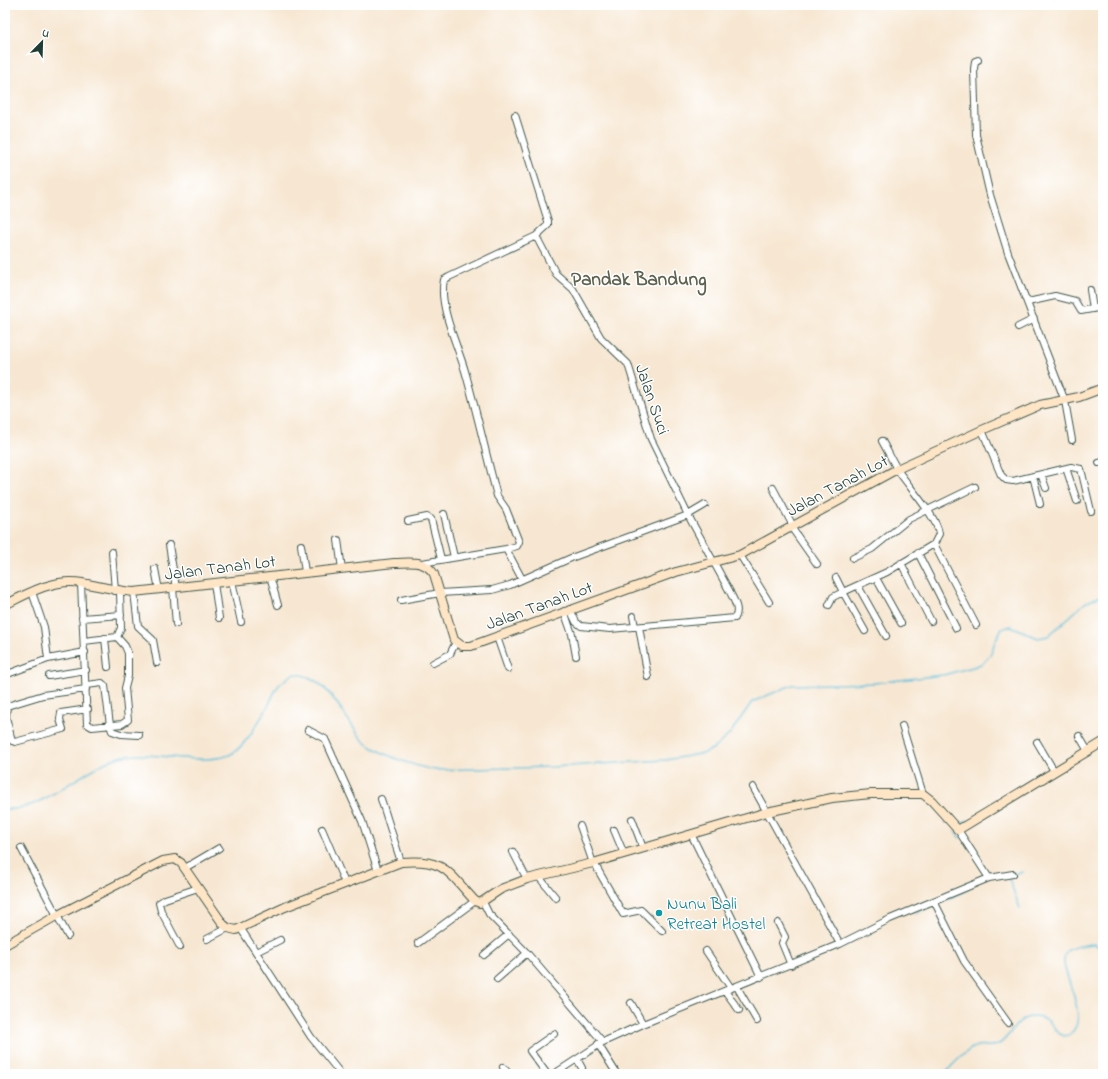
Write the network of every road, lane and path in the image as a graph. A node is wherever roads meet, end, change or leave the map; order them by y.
1 (978, 60) dead end
2 (515, 115) dead end
3 (536, 236) junction
4 (1090, 290) dead end
5 (1028, 302) junction
6 (1103, 307) edge
7 (1093, 309) junction
8 (1034, 319) junction
9 (1018, 327) dead end
10 (1103, 388) edge
11 (1065, 401) junction
12 (982, 430) junction
13 (1072, 440) dead end
14 (882, 441) dead end
15 (1066, 468) junction
16 (897, 469) junction
17 (1041, 474) junction
18 (1033, 476) junction
19 (976, 487) dead end
20 (773, 488) dead end
21 (1046, 488) dead end
22 (1077, 501) dead end
23 (1040, 504) dead end
24 (705, 505) dead end
25 (926, 510) junction
26 (1091, 511) dead end
27 (444, 514) dead end
28 (688, 515) junction
29 (408, 521) dead end
30 (792, 526) junction
31 (338, 540) dead end
32 (934, 544) junction
33 (169, 545) dead end
34 (301, 545) dead end
35 (506, 549) junction
36 (112, 552) dead end
37 (918, 553) junction
38 (740, 555) junction
39 (454, 557) junction
40 (854, 558) dead end
41 (441, 559) junction
42 (422, 563) junction
43 (714, 563) junction
44 (901, 563) junction
45 (817, 564) dead end
46 (155, 569) dead end
47 (342, 569) junction
48 (305, 572) junction
49 (270, 576) junction
50 (836, 578) dead end
51 (876, 578) junction
52 (522, 579) junction
53 (232, 581) junction
54 (81, 583) junction
55 (214, 583) junction
56 (858, 586) junction
57 (174, 588) junction
58 (159, 590) junction
59 (117, 591) junction
60 (32, 592) junction
61 (134, 592) junction
62 (843, 592) junction
63 (440, 593) junction
64 (401, 600) dead end
65 (768, 602) dead end
66 (5, 605) edge
67 (278, 605) dead end
68 (829, 605) dead end
69 (567, 610) junction
70 (121, 615) junction
71 (633, 616) dead end
72 (82, 618) junction
73 (219, 618) dead end
74 (931, 621) dead end
75 (240, 622) dead end
76 (901, 622) dead end
77 (176, 624) dead end
78 (976, 625) dead end
79 (637, 627) junction
80 (956, 628) dead end
81 (865, 631) dead end
82 (886, 636) dead end
83 (117, 637) junction
84 (497, 637) junction
85 (104, 638) junction
86 (84, 641) junction
87 (456, 642) junction
88 (85, 652) junction
89 (576, 656) dead end
90 (48, 659) junction
91 (157, 663) dead end
92 (434, 663) dead end
93 (108, 667) dead end
94 (508, 668) dead end
95 (86, 670) junction
96 (5, 675) edge
97 (49, 676) dead end
98 (648, 677) dead end
99 (86, 687) junction
100 (88, 709) junction
101 (110, 725) junction
102 (902, 726) dead end
103 (7, 728) edge
104 (308, 730) dead end
105 (139, 735) dead end
106 (1079, 736) dead end
107 (1037, 742) dead end
108 (1103, 742) edge
109 (1088, 751) junction
110 (1054, 771) junction
111 (753, 787) dead end
112 (923, 794) junction
113 (381, 799) dead end
114 (768, 815) junction
115 (632, 818) dead end
116 (580, 826) dead end
117 (955, 827) junction
118 (322, 828) dead end
119 (614, 830) dead end
120 (692, 835) junction
121 (21, 848) dead end
122 (219, 848) dead end
123 (643, 848) junction
124 (512, 852) dead end
125 (624, 854) junction
126 (401, 862) junction
127 (594, 863) junction
128 (185, 868) junction
129 (378, 871) junction
130 (1013, 874) dead end
131 (539, 876) junction
132 (988, 878) junction
133 (527, 879) junction
134 (345, 883) junction
135 (198, 888) junction
136 (556, 898) dead end
137 (934, 901) junction
138 (479, 902) junction
139 (58, 915) junction
140 (778, 923) dead end
141 (228, 928) junction
142 (241, 929) junction
143 (662, 931) dead end
144 (510, 934) junction
145 (68, 936) dead end
146 (207, 939) dead end
147 (280, 940) dead end
148 (418, 943) dead end
149 (840, 944) junction
150 (5, 945) edge
151 (180, 947) dead end
152 (706, 951) dead end
153 (256, 952) junction
154 (528, 953) junction
155 (484, 955) dead end
156 (791, 965) junction
157 (761, 977) junction
158 (497, 979) dead end
159 (734, 988) junction
160 (725, 992) junction
161 (631, 1003) dead end
162 (739, 1010) dead end
163 (757, 1021) dead end
164 (1008, 1023) dead end
165 (643, 1024) junction
166 (554, 1034) dead end
167 (601, 1043) junction
168 (577, 1059) junction
169 (503, 1067) dead end
170 (582, 1068) dead end
171 (615, 1071) dead end
172 (341, 1074) edge
173 (509, 1074) edge
174 (547, 1074) edge
175 (554, 1074) edge

1 - 5 street
2 - 3 street
3 - 28 street, Jalan Suci
3 - 35 street
4 - 7 street
5 - 7 street
5 - 8 street
6 - 7 street
8 - 9 street
8 - 11 street
10 - 11 street, Jalan Tanah Lot
11 - 12 street, Jalan Tanah Lot
11 - 13 street
12 - 16 street, Jalan Tanah Lot
12 - 18 street
14 - 16 street
15 - 17 street
15 - 22 street
15 - 26 street
16 - 25 street
16 - 30 street, Jalan Tanah Lot
17 - 18 street
17 - 21 street
18 - 23 street
19 - 25 street
20 - 30 street
24 - 28 street
25 - 32 street
25 - 40 street
27 - 39 street
28 - 43 street, Jalan Suci
28 - 52 street
29 - 41 street
30 - 38 street, Jalan Tanah Lot
30 - 45 street
31 - 47 street
32 - 37 street
32 - 78 street
33 - 57 street
34 - 48 street
35 - 39 street
35 - 52 street
36 - 59 street
37 - 44 street
37 - 80 street
38 - 43 street, Jalan Tanah Lot
38 - 65 street
39 - 41 street
41 - 42 street
42 - 47 street, Jalan Tanah Lot
42 - 63 street
43 - 69 street, Jalan Tanah Lot
43 - 79 street, Jalan Suci
44 - 51 street
44 - 74 street
46 - 58 street
47 - 48 street, Jalan Tanah Lot
48 - 49 street, Jalan Tanah Lot
49 - 53 street, Jalan Tanah Lot
49 - 67 street
50 - 62 street
51 - 56 street
51 - 76 street
52 - 63 street
53 - 55 street, Jalan Tanah Lot
53 - 75 street
54 - 59 street, Jalan Tanah Lot
54 - 60 street, Jalan Tanah Lot
54 - 72 street
55 - 57 street, Jalan Tanah Lot
55 - 73 street
56 - 62 street
56 - 82 street
57 - 58 street, Jalan Tanah Lot
57 - 77 street
58 - 61 street, Jalan Tanah Lot
59 - 61 street, Jalan Tanah Lot
59 - 70 street
60 - 66 street, Jalan Tanah Lot
60 - 90 street
61 - 91 street
62 - 68 street
62 - 81 street
63 - 64 street
63 - 87 street
69 - 79 street
69 - 84 street, Jalan Tanah Lot
69 - 89 street
70 - 72 street
70 - 83 street
71 - 79 street
72 - 86 street
79 - 98 street
83 - 85 street
83 - 101 street
84 - 87 street, Jalan Tanah Lot
84 - 94 street
85 - 86 street
85 - 93 street
86 - 88 street
87 - 92 street
88 - 90 street
88 - 95 street
90 - 96 street
95 - 97 street
95 - 99 street
99 - 100 street
99 - 101 street
99 - 103 street
100 - 101 street
100 - 103 street
101 - 105 street
102 - 112 street
104 - 129 street
106 - 109 street
107 - 110 street
108 - 109 street
109 - 110 street
110 - 117 street
111 - 114 street
112 - 114 street
112 - 117 street
113 - 126 street
114 - 120 street
114 - 149 street
115 - 123 street
116 - 127 street
117 - 132 street
118 - 134 street
119 - 125 street
120 - 123 street
120 - 157 street
121 - 139 street
122 - 128 street
123 - 125 street
124 - 133 street
125 - 127 street
126 - 129 street
126 - 138 street
127 - 131 street
127 - 143 street
128 - 135 street
128 - 139 street
129 - 134 street
130 - 132 street
131 - 133 street
131 - 136 street
132 - 137 street
133 - 138 street
134 - 142 street
135 - 141 street
135 - 151 street
137 - 149 street
137 - 164 street
138 - 144 street
138 - 148 street
139 - 145 street
139 - 150 street
140 - 156 street
141 - 142 street
141 - 146 street
142 - 153 street
144 - 154 street
144 - 155 street
147 - 153 street
149 - 156 street
152 - 159 street
153 - 172 street
154 - 158 street
154 - 167 street
156 - 157 street
157 - 159 street
159 - 160 street
159 - 163 street
160 - 162 street
160 - 165 street
161 - 165 street
165 - 167 street
166 - 174 street
167 - 168 street
167 - 171 street
168 - 170 street
168 - 175 street
169 - 173 street

